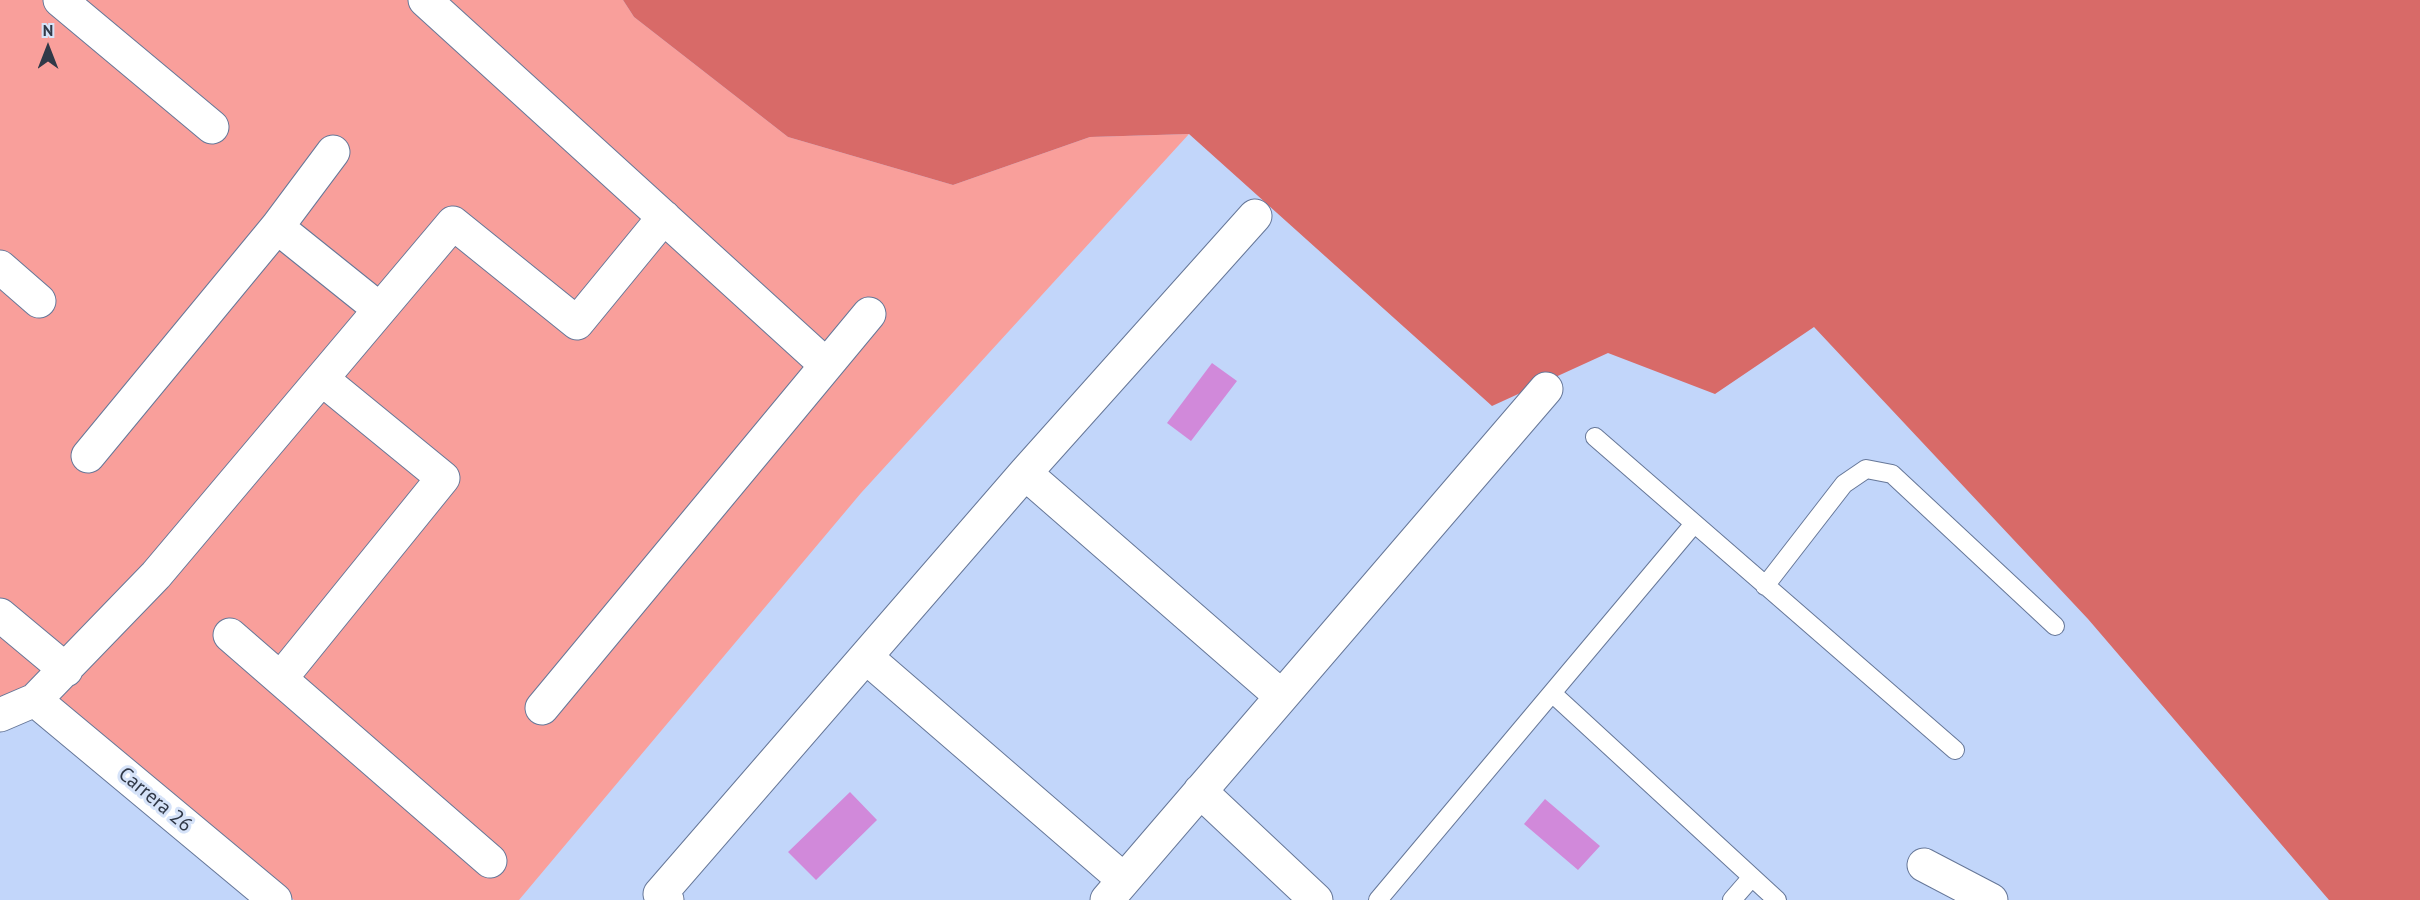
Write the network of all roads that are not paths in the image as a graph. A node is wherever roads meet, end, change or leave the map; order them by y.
1 (60, 0) edge
2 (425, 0) edge
3 (212, 127) dead end
4 (333, 152) dead end
5 (1255, 216) dead end
6 (664, 218) junction
7 (277, 227) junction
8 (0, 267) edge
9 (39, 301) dead end
10 (378, 308) junction
11 (869, 314) dead end
12 (825, 364) junction
13 (322, 379) junction
14 (1546, 389) dead end
15 (1595, 437) dead end
16 (88, 456) dead end
17 (1025, 473) junction
18 (1693, 525) junction
19 (1765, 586) junction
20 (0, 615) edge
21 (2055, 626) dead end
22 (230, 635) dead end
23 (866, 657) junction
24 (66, 670) junction
25 (281, 678) junction
26 (1552, 693) junction
27 (1281, 696) junction
28 (35, 700) junction
29 (542, 708) dead end
30 (0, 715) edge
31 (1955, 750) dead end
32 (1200, 791) junction
33 (489, 861) dead end
34 (1924, 865) dead end
35 (1752, 877) junction
36 (1116, 890) edge
37 (275, 900) edge
38 (667, 900) edge
39 (1316, 900) edge
40 (1378, 900) edge
41 (1732, 900) edge
42 (1777, 900) edge
43 (1991, 900) edge

1 - 3 street
2 - 6 street
4 - 7 street
5 - 17 street
6 - 10 street
6 - 12 street
7 - 10 street
7 - 16 street
8 - 9 street
10 - 13 street
11 - 12 street
12 - 29 street
13 - 24 street
13 - 25 street
14 - 27 street
15 - 18 lane
17 - 23 street
17 - 27 street
18 - 19 lane
18 - 26 lane
19 - 21 lane
19 - 31 lane
20 - 24 street
22 - 25 street
23 - 36 street
23 - 38 street
24 - 28 street
25 - 33 street
26 - 35 lane
26 - 40 lane
27 - 32 street
28 - 30 street
28 - 37 street, Carrera 26
32 - 36 street
32 - 39 street
34 - 43 street
35 - 41 lane
35 - 42 lane

